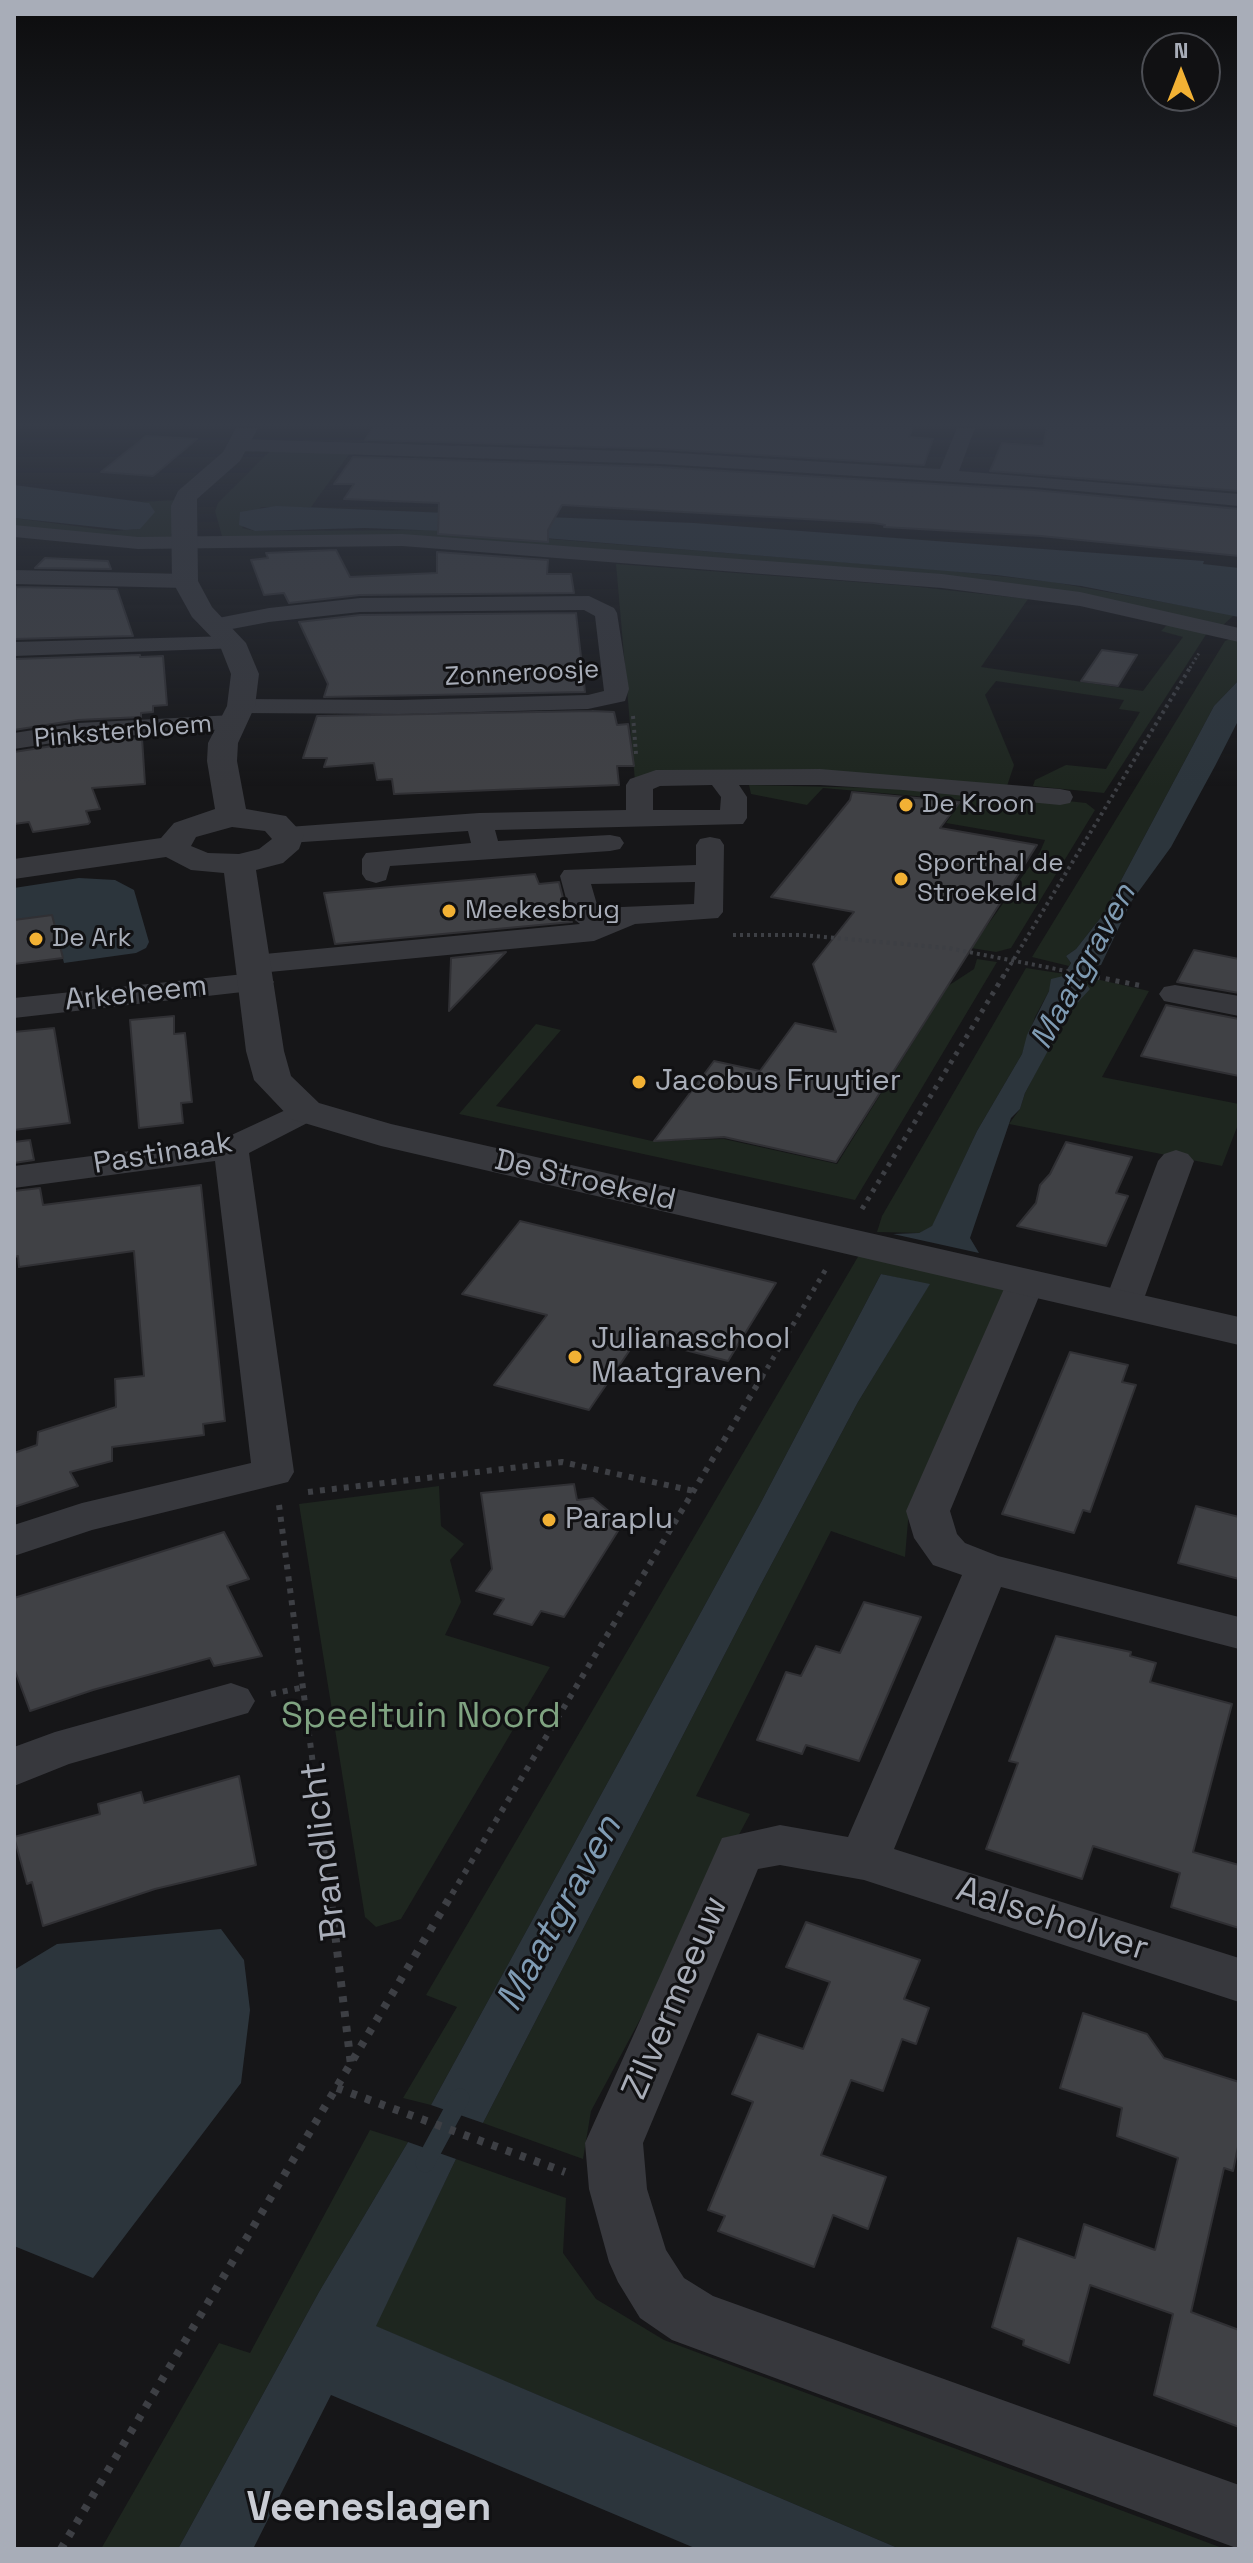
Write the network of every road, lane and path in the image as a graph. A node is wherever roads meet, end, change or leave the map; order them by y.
1 (184, 548) edge
2 (502, 548) edge
3 (14, 577) edge
4 (185, 581) junction
5 (1228, 632) edge
6 (224, 634) junction
7 (14, 649) edge
8 (616, 696) junction
9 (237, 714) junction
10 (14, 741) edge
11 (720, 777) junction
12 (656, 778) junction
13 (1060, 797) dead end
14 (232, 817) junction
15 (640, 817) junction
16 (479, 821) junction
17 (288, 835) junction
18 (175, 846) junction
19 (710, 846) junction
20 (487, 850) junction
21 (239, 864) junction
22 (14, 869) edge
23 (376, 874) dead end
24 (630, 915) junction
25 (1014, 959) junction
26 (256, 973) junction
27 (1113, 978) dead end
28 (1175, 994) dead end
29 (1239, 1006) edge
30 (14, 1008) edge
31 (305, 1111) junction
32 (231, 1148) junction
33 (1176, 1161) dead end
34 (14, 1177) edge
35 (843, 1241) junction
36 (1026, 1282) junction
37 (1123, 1304) junction
38 (1239, 1331) edge
39 (275, 1484) junction
40 (694, 1491) junction
41 (14, 1541) edge
42 (987, 1568) junction
43 (1239, 1633) edge
44 (231, 1701) dead end
45 (14, 1767) edge
46 (864, 1860) junction
47 (1239, 1980) edge
48 (351, 2065) junction
49 (337, 2088) junction
50 (515, 2155) dead end
51 (1239, 2518) edge
52 (61, 2549) edge

1 - 4 street
2 - 5 street
3 - 4 street
4 - 6 street
5 - 25 path
6 - 7 street
6 - 8 street, Zonneroosje
6 - 9 street
8 - 9 street, Zonneroosje
8 - 12 path
9 - 10 street, Pinksterbloem
9 - 14 street
11 - 12 street
11 - 13 street
11 - 19 street
12 - 15 street
14 - 17 street
14 - 18 street
15 - 16 street
15 - 19 street
16 - 17 street
16 - 20 street
17 - 21 street
18 - 21 street
18 - 22 street
19 - 20 street
19 - 24 street
19 - 24 street
20 - 23 street
21 - 26 street, De Stroekeld
24 - 26 street, Arkeheem
25 - 27 path
25 - 35 path
26 - 30 street, Arkeheem
26 - 31 street, De Stroekeld
28 - 29 street
31 - 32 street, Pastinaak
31 - 35 street, De Stroekeld
32 - 34 street, Pastinaak
32 - 39 street
33 - 37 street
35 - 36 street, De Stroekeld
35 - 40 path
36 - 37 street, De Stroekeld
36 - 42 street
37 - 38 street, De Stroekeld
39 - 40 path
39 - 41 street
39 - 48 path, Brandlicht
40 - 48 path
42 - 43 street
42 - 46 street
44 - 45 street
46 - 47 street, Aalscholver
46 - 51 street, Zilvermeeuw
48 - 49 path
49 - 50 path
49 - 52 path

